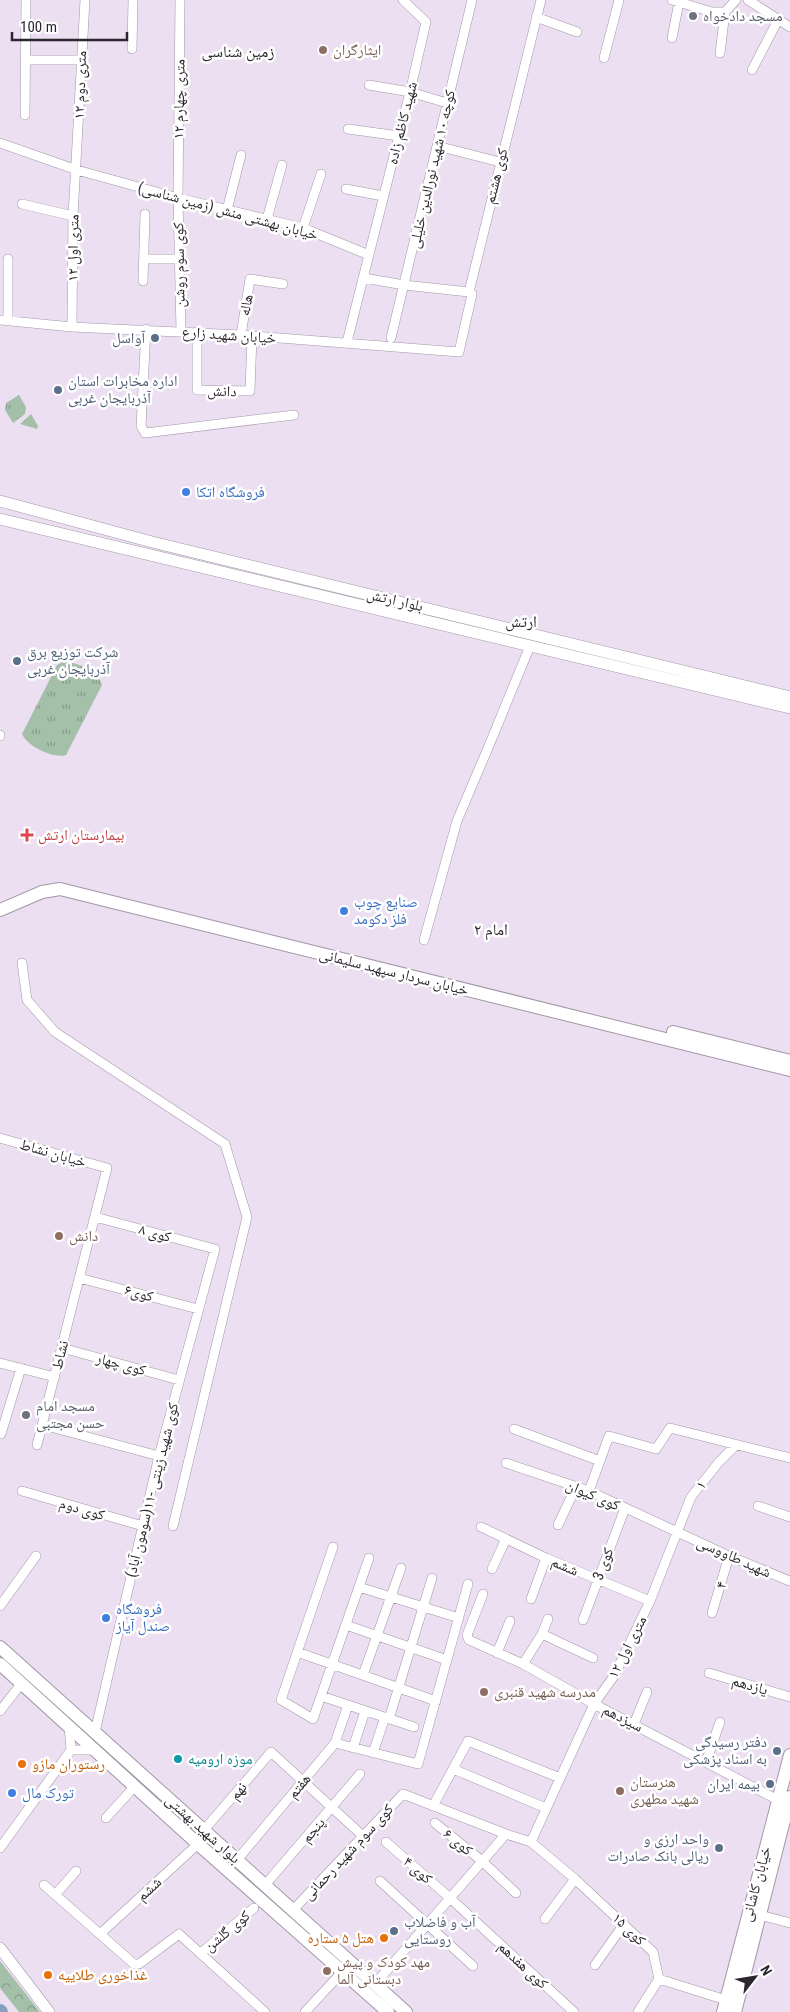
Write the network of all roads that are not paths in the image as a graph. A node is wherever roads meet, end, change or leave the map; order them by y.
1 (26, 0) edge
2 (85, 0) edge
3 (133, 0) edge
4 (180, 0) edge
5 (403, 0) edge
6 (472, 0) edge
7 (541, 0) edge
8 (619, 0) edge
9 (736, 0) edge
10 (748, 0) edge
11 (676, 1) edge
12 (725, 12) junction
13 (536, 17) junction
14 (778, 20) junction
15 (790, 27) edge
16 (577, 32) dead end
17 (672, 38) dead end
18 (132, 49) dead end
19 (720, 53) dead end
20 (604, 58) dead end
21 (26, 60) junction
22 (80, 60) junction
23 (752, 70) dead end
24 (369, 85) dead end
25 (410, 92) junction
26 (447, 103) junction
27 (25, 114) dead end
28 (348, 129) dead end
29 (398, 136) junction
30 (0, 143) edge
31 (437, 146) junction
32 (241, 155) dead end
33 (500, 162) junction
34 (282, 164) dead end
35 (76, 170) junction
36 (321, 174) dead end
37 (346, 189) dead end
38 (383, 196) junction
39 (178, 198) junction
40 (22, 204) dead end
41 (227, 210) junction
42 (145, 214) dead end
43 (73, 216) junction
44 (267, 218) junction
45 (303, 228) junction
46 (369, 255) junction
47 (8, 259) dead end
48 (144, 259) junction
49 (178, 259) junction
50 (364, 278) junction
51 (143, 281) dead end
52 (283, 284) dead end
53 (404, 285) junction
54 (469, 292) junction
55 (4, 320) edge
56 (72, 327) junction
57 (146, 329) junction
58 (181, 331) junction
59 (197, 332) junction
60 (241, 335) junction
61 (252, 336) junction
62 (391, 338) dead end
63 (347, 342) junction
64 (459, 352) joint
65 (294, 415) dead end
66 (0, 501) edge
67 (0, 519) edge
68 (79, 522) junction
69 (74, 536) junction
70 (152, 542) junction
71 (149, 555) junction
72 (532, 633) junction
73 (530, 646) junction
74 (790, 697) edge
75 (790, 708) edge
76 (0, 901) edge
77 (0, 910) edge
78 (424, 940) dead end
79 (22, 964) dead end
80 (790, 1061) edge
81 (790, 1070) edge
82 (0, 1138) edge
83 (107, 1168) joint
84 (95, 1217) junction
85 (214, 1249) joint
86 (79, 1278) junction
87 (198, 1309) junction
88 (62, 1348) junction
89 (0, 1363) edge
90 (21, 1368) junction
91 (54, 1377) junction
92 (179, 1380) junction
93 (42, 1425) junction
94 (514, 1429) dead end
95 (1, 1434) edge
96 (37, 1445) dead end
97 (736, 1445) junction
98 (159, 1456) junction
99 (790, 1458) edge
100 (600, 1461) junction
101 (506, 1463) dead end
102 (576, 1487) junction
103 (589, 1491) junction
104 (22, 1492) dead end
105 (758, 1506) dead end
106 (625, 1508) junction
107 (790, 1516) edge
108 (558, 1525) dead end
109 (143, 1526) junction
110 (173, 1526) dead end
111 (481, 1527) dead end
112 (678, 1532) junction
113 (506, 1539) junction
114 (333, 1547) dead end
115 (36, 1556) dead end
116 (729, 1556) junction
117 (369, 1558) dead end
118 (546, 1558) junction
119 (401, 1568) dead end
120 (492, 1570) dead end
121 (432, 1578) dead end
122 (597, 1579) junction
123 (790, 1581) edge
124 (468, 1584) dead end
125 (359, 1587) junction
126 (483, 1594) dead end
127 (390, 1597) junction
128 (531, 1599) dead end
129 (650, 1601) junction
130 (0, 1606) edge
131 (423, 1607) junction
132 (712, 1613) dead end
133 (459, 1618) junction
134 (548, 1619) dead end
135 (510, 1620) dead end
136 (583, 1620) dead end
137 (346, 1625) junction
138 (542, 1634) junction
139 (377, 1636) junction
140 (0, 1647) edge
141 (411, 1648) junction
142 (297, 1652) junction
143 (497, 1653) junction
144 (593, 1658) dead end
145 (447, 1660) junction
146 (0, 1664) edge
147 (332, 1664) junction
148 (523, 1664) junction
149 (709, 1673) dead end
150 (363, 1675) junction
151 (22, 1684) junction
152 (399, 1688) junction
153 (647, 1692) dead end
154 (321, 1696) junction
155 (790, 1697) edge
156 (436, 1701) junction
157 (594, 1704) junction
158 (348, 1705) junction
159 (0, 1711) edge
160 (366, 1711) junction
161 (387, 1718) junction
162 (720, 1722) dead end
163 (634, 1724) junction
164 (69, 1726) junction
165 (414, 1727) dead end
166 (95, 1732) junction
167 (335, 1743) junction
168 (353, 1748) junction
169 (70, 1750) junction
170 (96, 1750) junction
171 (373, 1753) junction
172 (790, 1755) edge
173 (706, 1762) junction
174 (453, 1769) junction
175 (360, 1774) dead end
176 (560, 1778) junction
177 (303, 1781) junction
178 (135, 1786) junction
179 (786, 1803) edge
180 (433, 1806) junction
181 (332, 1808) junction
182 (546, 1808) junction
183 (106, 1818) dead end
184 (435, 1823) dead end
185 (204, 1830) junction
186 (506, 1834) junction
187 (363, 1836) junction
188 (386, 1842) dead end
189 (531, 1842) junction
190 (198, 1844) junction
191 (0, 1848) edge
192 (237, 1860) junction
193 (482, 1861) junction
194 (76, 1871) dead end
195 (575, 1879) junction
196 (380, 1881) dead end
197 (44, 1885) dead end
198 (265, 1885) junction
199 (516, 1893) dead end
200 (54, 1895) junction
201 (450, 1898) junction
202 (254, 1908) dead end
203 (293, 1910) junction
204 (760, 1915) junction
205 (545, 1919) dead end
206 (428, 1923) junction
207 (790, 1923) edge
208 (624, 1924) junction
209 (100, 1934) junction
210 (0, 1948) edge
211 (201, 1954) junction
212 (594, 1965) dead end
213 (473, 1966) dead end
214 (343, 1971) junction
215 (659, 1979) junction
216 (375, 1984) junction
217 (724, 2006) edge
218 (49, 2012) edge
219 (265, 2012) edge
220 (305, 2012) edge
221 (388, 2012) edge
222 (406, 2012) edge
223 (574, 2012) edge
224 (638, 2012) edge
225 (735, 2012) edge

1 - 21 street
2 - 22 street, ۱۲ متری دوم
3 - 18 street
4 - 39 street, ۱۲ متری چهارم
5 - 25 street, شهید کاظم زاده
6 - 26 street, کوچه ۱۰ شهید نورالدین خلیلی
7 - 13 street, کوی هشتم
8 - 20 street
9 - 12 street
10 - 14 street
11 - 12 street
11 - 17 street
12 - 19 street
13 - 16 street
13 - 33 street, کوی هشتم
14 - 15 street
14 - 23 street
21 - 22 street
21 - 27 street
22 - 35 street, ۱۲ متری دوم
24 - 25 street
25 - 26 street
25 - 29 street, شهید کاظم زاده
26 - 31 street, کوچه ۱۰ شهید نورالدین خلیلی
28 - 29 street
29 - 38 street, شهید کاظم زاده
30 - 35 street, خیابان بهشتی منش (زمین شناسی)
31 - 33 street
31 - 53 street, کوچه ۱۰ شهید نورالدین خلیلی
32 - 41 street
33 - 54 street, کوی هشتم
34 - 44 street
35 - 39 street, خیابان بهشتی منش (زمین شناسی)
35 - 43 street, ۱۲ متری اول
36 - 45 street
37 - 38 street
38 - 46 street, شهید کاظم زاده
39 - 41 street, خیابان بهشتی منش (زمین شناسی)
39 - 49 street, کوی سوم روشن
40 - 43 street
41 - 44 street, خیابان بهشتی منش (زمین شناسی)
42 - 48 street
43 - 56 street, ۱۲ متری اول
44 - 45 street, خیابان بهشتی منش (زمین شناسی)
45 - 46 street, خیابان بهشتی منش (زمین شناسی)
46 - 50 street
47 - 55 street
48 - 49 street
48 - 51 street
49 - 58 street, کوی سوم روشن
50 - 53 street
50 - 63 street
52 - 60 street, هاله
53 - 54 street
53 - 62 street, کوچه ۱۰ شهید نورالدین خلیلی
54 - 64 street, کوی هشتم
55 - 56 street, خیابان شهید زارع
56 - 57 street, خیابان شهید زارع
57 - 58 street, خیابان شهید زارع
57 - 65 street
58 - 59 street, خیابان شهید زارع
59 - 60 street, خیابان شهید زارع
59 - 61 street, دانش
60 - 61 street, خیابان شهید زارع
61 - 63 street, خیابان شهید زارع
63 - 64 street, خیابان شهید زارع
66 - 68 main road, بلوار ارتش
67 - 69 main road, بلوار ارتش
68 - 69 main road
68 - 70 main road, بلوار ارتش
69 - 71 main road, بلوار ارتش
70 - 71 main road
70 - 72 main road, بلوار ارتش
71 - 73 main road, بلوار ارتش
72 - 73 main road
72 - 74 main road, بلوار ارتش
73 - 75 main road, بلوار ارتش
73 - 78 street
76 - 80 main road, خیابان سردار سپهبد سلیمانی
77 - 81 main road, خیابان سردار سپهبد سلیمانی
79 - 110 street
82 - 83 street, خیابان نشاط
83 - 84 street, نشاط
84 - 85 street, کوی ۸
84 - 86 street, نشاط
85 - 87 street, کوی شهید زینتی -۱۱(سومون آباد)
86 - 87 street, کوی۶
86 - 88 street, نشاط
87 - 92 street, کوی شهید زینتی -۱۱(سومون آباد)
88 - 91 street, نشاط
88 - 92 street, کوی چهار
89 - 90 street
90 - 91 street
90 - 95 street
91 - 93 street, نشاط
92 - 98 street, کوی شهید زینتی -۱۱(سومون آباد)
93 - 96 street, نشاط
93 - 98 street
94 - 100 street
97 - 99 street
97 - 100 street
97 - 112 street, ۱
98 - 109 street, کوی شهید زینتی -۱۱(سومون آباد)
100 - 103 street
101 - 102 street, کوی کیوان
102 - 103 street, کوی کیوان
102 - 108 street
103 - 106 street, کوی کیوان
104 - 109 street, کوی دوم
105 - 107 street
106 - 112 street, کوی کیوان
106 - 122 street, کوی 3
109 - 166 street, کوی شهید زینتی -۱۱(سومون آباد)
111 - 113 street, ششم
112 - 116 street, شهید طاووسی
112 - 129 street, ۱۲ متری اول
113 - 118 street, ششم
113 - 120 street
114 - 142 street
115 - 130 street
116 - 123 street, شهید طاووسی
116 - 132 street, ۴
117 - 125 street
118 - 122 street, ششم
118 - 128 street
119 - 127 street
121 - 131 street
122 - 129 street, ششم
122 - 136 street, کوی 3
124 - 133 street
125 - 127 street
125 - 137 street
126 - 143 street, سیزدهم
127 - 131 street
127 - 139 street
129 - 157 street, ۱۲ متری اول
131 - 133 street
131 - 141 street
133 - 145 street
134 - 138 street
135 - 143 street
137 - 139 street
137 - 147 street
138 - 144 street
138 - 148 street
139 - 141 street
139 - 150 street
140 - 166 main road, بلوار شهید بهشتی
141 - 145 street
141 - 152 street
142 - 147 street
142 - 154 street
143 - 148 street, سیزدهم
145 - 156 street
146 - 151 main road, بلوار شهید بهشتی
147 - 150 street
147 - 154 street
148 - 157 street, سیزدهم
149 - 155 street, یازدهم
150 - 152 street
151 - 159 street
151 - 164 main road, بلوار شهید بهشتی
152 - 156 street
152 - 161 street
153 - 163 street
154 - 158 street
156 - 171 street
157 - 163 street, سیزدهم
157 - 176 street, ۱۲ متری اول
158 - 160 street
158 - 167 street, هفتم
160 - 161 street
160 - 168 street
161 - 165 street
161 - 171 street
162 - 173 street
163 - 173 street, سیزدهم
164 - 169 street
164 - 170 main road, بلوار شهید بهشتی
166 - 185 main road, بلوار شهید بهشتی
167 - 168 street
167 - 177 street, هفتم
168 - 171 street
169 - 170 street
169 - 191 street
170 - 178 main road, بلوار شهید بهشتی
172 - 179 main road, خیابان کاشانی
173 - 179 street, سیزدهم
174 - 176 street
174 - 180 street
174 - 182 street
175 - 181 street, پنجم
176 - 182 street, ۱۲ متری اول
177 - 181 street
177 - 185 street, نهم
177 - 192 street, هفتم
178 - 183 street
178 - 190 main road, بلوار شهید بهشتی
179 - 204 main road, خیابان کاشانی
179 - 217 main road, خیابان کاشانی
180 - 186 street
180 - 187 street, کوی سوم شهید رحمانی
181 - 187 street
181 - 198 street, پنجم
182 - 189 street, ۱۲ متری اول
184 - 193 street, کوی ۶
185 - 192 main road, بلوار شهید بهشتی
186 - 189 street
186 - 193 street
187 - 203 street, کوی سوم شهید رحمانی
188 - 201 street, کوی ۴
189 - 195 street, کوی ۱۵
190 - 209 street, ششم
190 - 214 main road, بلوار شهید بهشتی
192 - 198 main road, بلوار شهید بهشتی
193 - 199 street, کوی ۶
193 - 201 street
194 - 200 street
195 - 205 street
195 - 208 street, کوی ۱۵
196 - 206 street
197 - 200 street
198 - 203 main road, بلوار شهید بهشتی
200 - 209 street
201 - 206 street
201 - 223 street, کوی هفدهم
202 - 211 street, کوی گلشن
203 - 216 main road, بلوار شهید بهشتی
204 - 207 street
204 - 225 main road, خیابان کاشانی
206 - 213 street
206 - 216 street
208 - 212 street
208 - 215 street, کوی ۱۵
209 - 211 street
210 - 218 main road
211 - 219 street
214 - 220 street
214 - 221 main road, بلوار شهید بهشتی
215 - 217 street
215 - 224 street
216 - 222 main road, بلوار شهید بهشتی

